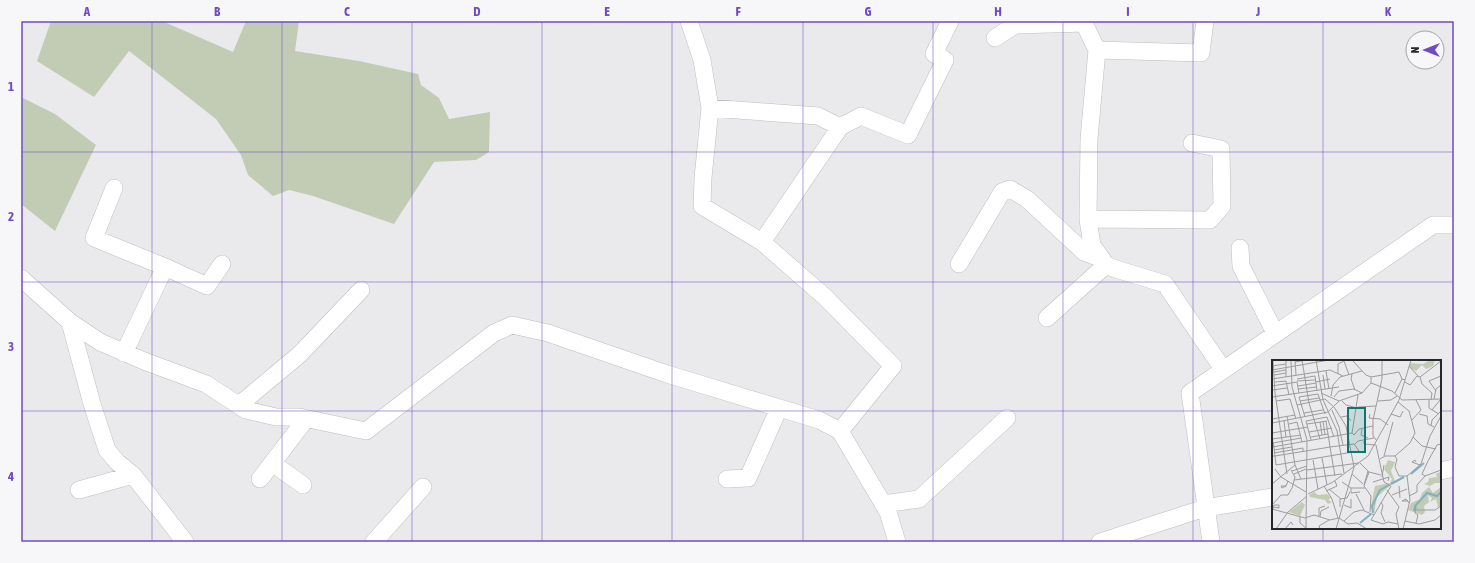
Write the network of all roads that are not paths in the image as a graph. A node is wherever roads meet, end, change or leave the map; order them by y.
1 (689, 21) edge
2 (950, 21) edge
3 (1205, 21) edge
4 (1084, 22) edge
5 (995, 38) dead end
6 (1097, 50) junction
7 (710, 108) junction
8 (840, 127) junction
9 (1192, 143) dead end
10 (114, 188) dead end
11 (1088, 219) junction
12 (1454, 225) edge
13 (762, 242) junction
14 (1240, 248) dead end
15 (1103, 261) junction
16 (222, 264) dead end
17 (959, 264) dead end
18 (165, 267) junction
19 (21, 278) edge
20 (361, 290) dead end
21 (1047, 318) dead end
22 (70, 322) junction
23 (1275, 333) junction
24 (124, 353) junction
25 (1223, 369) junction
26 (239, 405) junction
27 (779, 408) junction
28 (1007, 418) dead end
29 (306, 419) junction
30 (840, 432) junction
31 (272, 463) junction
32 (1454, 468) edge
33 (1441, 471) edge
34 (133, 475) junction
35 (260, 479) dead end
36 (727, 479) dead end
37 (303, 485) dead end
38 (423, 487) dead end
39 (78, 490) dead end
40 (1272, 497) edge
41 (883, 504) junction
42 (1205, 508) junction
43 (185, 542) edge
44 (374, 542) edge
45 (897, 542) edge
46 (1100, 542) edge
47 (1211, 542) edge

1 - 7 street
2 - 8 street
3 - 6 street
4 - 5 street
4 - 6 street
6 - 11 street
7 - 8 street
7 - 13 street
8 - 13 street
9 - 11 street
10 - 18 street
11 - 15 street
12 - 23 street
13 - 30 street
14 - 23 street
15 - 17 street
15 - 21 street
15 - 25 street
16 - 18 street
18 - 24 street
19 - 22 street
20 - 26 street
22 - 24 street
22 - 34 street
23 - 25 street
24 - 26 street
25 - 42 street
26 - 29 street
27 - 29 street
27 - 30 street
27 - 36 street
28 - 41 street
29 - 31 street
30 - 41 street
31 - 35 street
31 - 37 street
32 - 33 street
34 - 39 street
34 - 43 street
38 - 44 street
40 - 42 street
41 - 45 street
42 - 46 street
42 - 47 street

